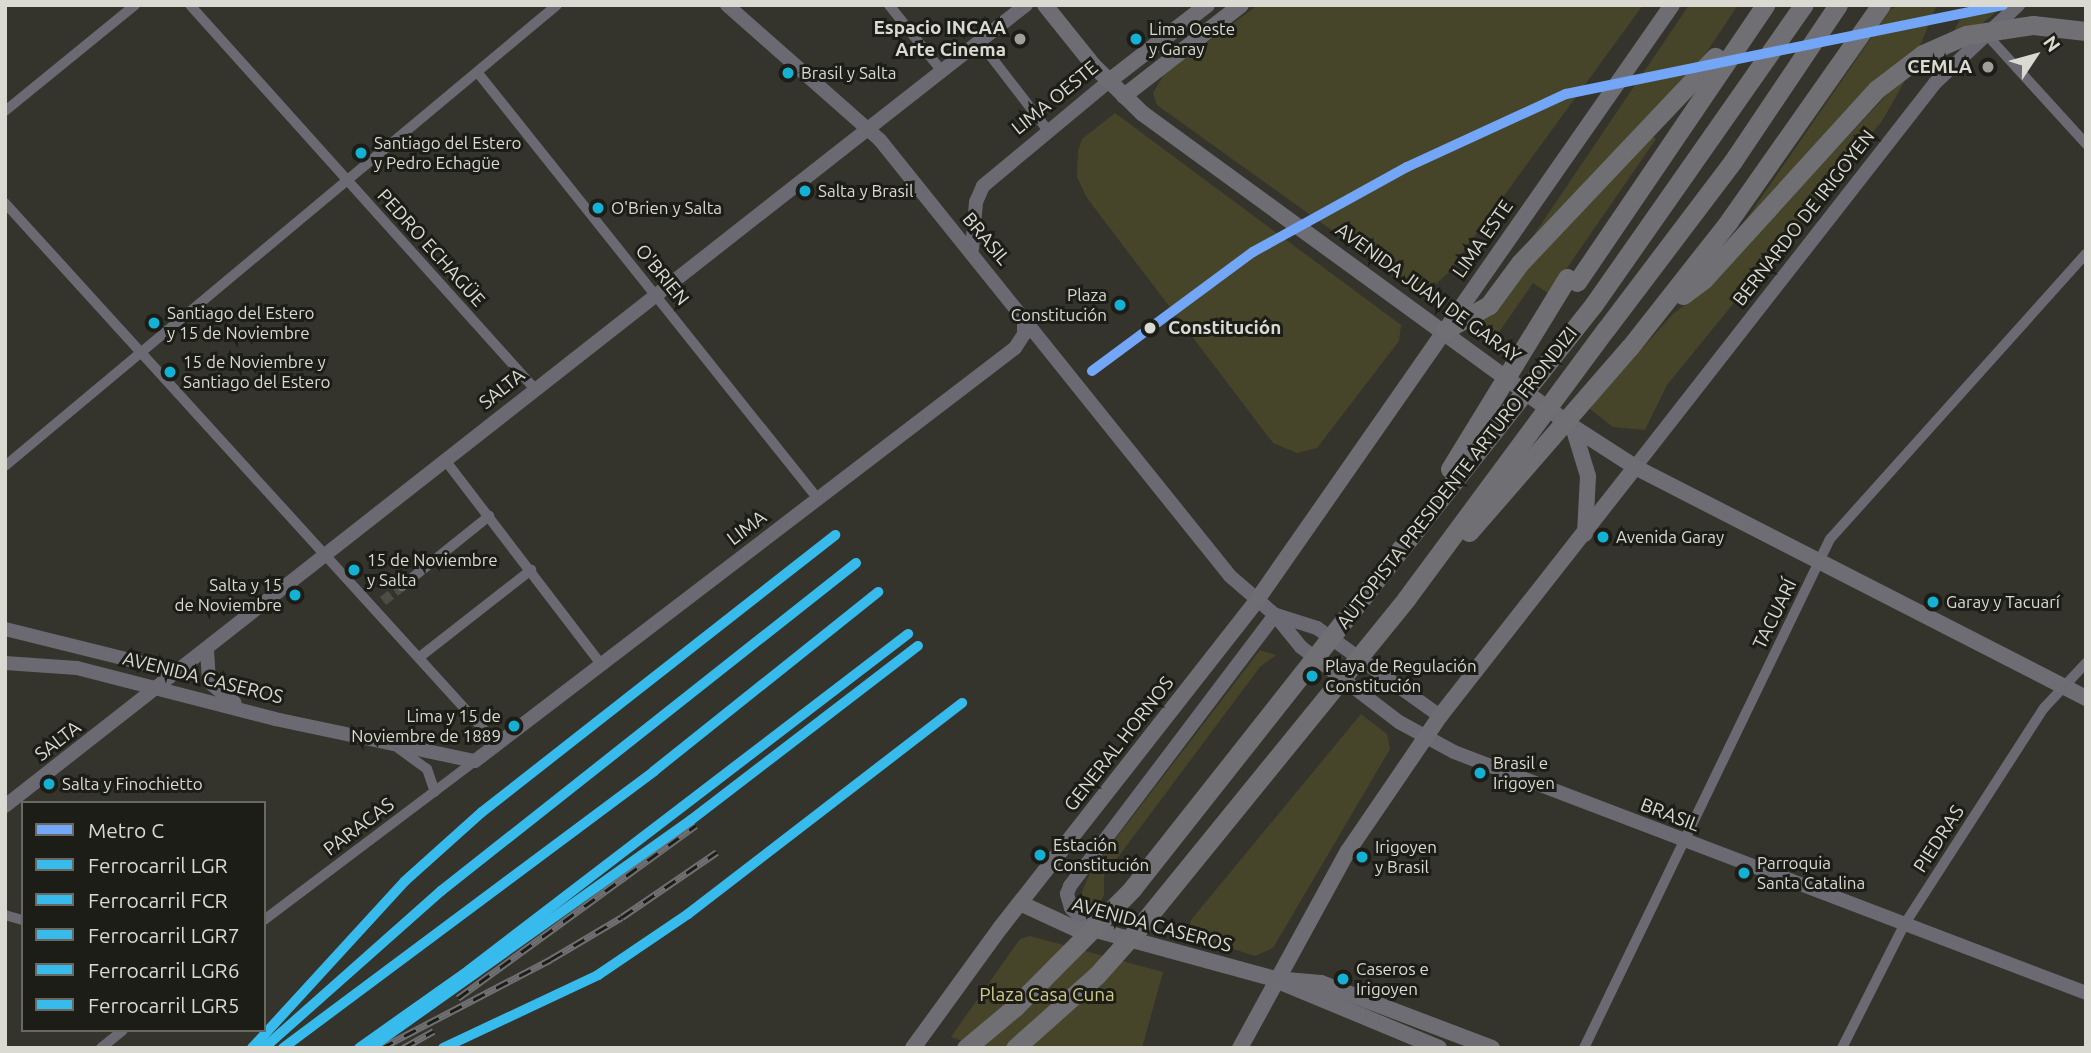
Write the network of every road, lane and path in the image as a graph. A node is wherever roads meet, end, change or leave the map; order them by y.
1 (135, 5) edge
2 (190, 5) edge
3 (557, 5) edge
4 (727, 5) edge
5 (889, 5) edge
6 (1026, 5) edge
7 (1045, 5) edge
8 (1207, 5) edge
9 (1241, 5) edge
10 (1672, 5) edge
11 (1749, 5) edge
12 (1765, 5) edge
13 (1803, 5) edge
14 (1838, 5) edge
15 (1881, 5) edge
16 (2018, 5) edge
17 (2086, 31) edge
18 (1986, 34) junction
19 (979, 41) junction
20 (1714, 57) junction
21 (941, 70) junction
22 (478, 73) junction
23 (1109, 81) junction
24 (1124, 96) junction
25 (5, 111) edge
26 (865, 128) junction
27 (1048, 132) junction
28 (2086, 144) edge
29 (348, 181) junction
30 (5, 203) edge
31 (972, 249) junction
32 (2086, 254) edge
33 (1572, 280) junction
34 (654, 293) junction
35 (1663, 310) junction
36 (1024, 316) junction
37 (1445, 330) junction
38 (140, 350) junction
39 (534, 388) junction
40 (1573, 427) junction
41 (445, 460) junction
42 (5, 466) edge
43 (1635, 467) junction
44 (818, 499) junction
45 (489, 516) junction
46 (1417, 525) junction
47 (1585, 535) junction
48 (325, 555) junction
49 (1819, 564) junction
50 (531, 570) junction
51 (402, 586) tunnel mouth
52 (1406, 599) junction
53 (1257, 600) junction
54 (1275, 615) junction
55 (5, 629) edge
56 (206, 650) junction
57 (421, 656) junction
58 (5, 663) edge
59 (2086, 663) edge
60 (601, 664) junction
61 (179, 672) junction
62 (2063, 687) junction
63 (158, 688) junction
64 (2086, 698) edge
65 (1440, 716) junction
66 (275, 719) junction
67 (1424, 738) junction
68 (390, 743) junction
69 (497, 744) junction
70 (475, 761) junction
71 (435, 792) junction
72 (5, 806) edge
73 (1684, 841) junction
74 (1022, 904) junction
75 (266, 919) edge
76 (1904, 925) junction
77 (1096, 930) junction
78 (1275, 979) junction
79 (2086, 993) edge
80 (121, 1032) edge
81 (101, 1048) edge
82 (913, 1048) edge
83 (967, 1048) edge
84 (1015, 1048) edge
85 (1240, 1048) edge
86 (1439, 1048) edge
87 (1492, 1048) edge
88 (1584, 1048) edge
89 (1842, 1048) edge

1 - 25 street
2 - 29 street, PEDRO ECHAGÜE
3 - 22 street
4 - 26 street, BRASIL
5 - 21 street
6 - 19 street, SALTA
7 - 23 main road, AVENIDA JUAN DE GARAY
8 - 23 main road, LIMA OESTE
9 - 24 main road
10 - 37 main road, LIMA ESTE
11 - 20 highway
12 - 33 highway
13 - 46 highway, AUTOPISTA PRESIDENTE ARTURO FRONDIZI, bridge
14 - 52 highway, AUTOPISTA PRESIDENTE ARTURO FRONDIZI, bridge
15 - 35 highway
16 - 18 street, BERNARDO DE IRIGOYEN
17 - 35 highway, bridge
18 - 28 street
18 - 43 street, BERNARDO DE IRIGOYEN
19 - 21 street, SALTA
19 - 27 street
20 - 33 highway
20 - 37 highway
21 - 26 street, SALTA
22 - 29 street
22 - 34 street, O'BRIEN
23 - 24 main road, AVENIDA JUAN DE GARAY
23 - 27 street, LIMA OESTE
24 - 37 main road, AVENIDA JUAN DE GARAY
26 - 31 street, BRASIL
26 - 34 street, SALTA
27 - 31 street, LIMA OESTE
29 - 38 street
29 - 39 street, PEDRO ECHAGÜE
30 - 38 street
31 - 36 street, BRASIL
32 - 49 street, TACUARÍ
33 - 46 highway, bridge
34 - 39 street, SALTA
34 - 44 street, O'BRIEN
35 - 52 highway, bridge
36 - 44 street, LIMA
36 - 53 street, BRASIL
37 - 40 main road, AVENIDA JUAN DE GARAY
37 - 53 main road, LIMA ESTE
38 - 42 street
38 - 48 street
39 - 41 street, SALTA
40 - 43 main road, AVENIDA JUAN DE GARAY
40 - 47 main road
41 - 45 street
41 - 48 street, SALTA
43 - 47 main road
43 - 49 main road, AVENIDA JUAN DE GARAY
44 - 60 street, LIMA
45 - 50 street
45 - 51 street
46 - 83 highway, AUTOPISTA PRESIDENTE ARTURO FRONDIZI, bridge
47 - 65 main road
48 - 56 street, SALTA
48 - 57 street
49 - 62 main road, AVENIDA JUAN DE GARAY
49 - 73 street, TACUARÍ
50 - 57 street
50 - 60 street
52 - 84 highway, AUTOPISTA PRESIDENTE ARTURO FRONDIZI, bridge
53 - 54 street, BRASIL
53 - 74 main road, GENERAL HORNOS
54 - 65 street, BRASIL
54 - 67 street, BRASIL
54 - 77 street
55 - 61 street, AVENIDA CASEROS
56 - 61 street, SALTA
56 - 66 street
57 - 69 street
58 - 63 street, AVENIDA CASEROS
59 - 62 street, PIEDRAS
60 - 69 street, LIMA
61 - 63 street, SALTA
62 - 64 main road, AVENIDA JUAN DE GARAY
62 - 76 street, PIEDRAS
63 - 66 street, AVENIDA CASEROS
63 - 72 street, SALTA
65 - 67 main road
66 - 68 street, AVENIDA CASEROS
67 - 73 street, BRASIL
67 - 78 main road
68 - 70 street, AVENIDA CASEROS
68 - 71 street, AVENIDA CASEROS
69 - 70 street, LIMA
70 - 71 street, PARACAS
71 - 75 street, PARACAS
73 - 76 street, BRASIL
73 - 88 street, TACUARÍ
74 - 77 main road, AVENIDA CASEROS
74 - 82 main road, GENERAL HORNOS
76 - 79 street, BRASIL
76 - 89 street, PIEDRAS
77 - 78 main road, AVENIDA CASEROS
78 - 85 main road
78 - 86 main road, AVENIDA CASEROS
78 - 87 main road, AVENIDA CASEROS
80 - 81 street

